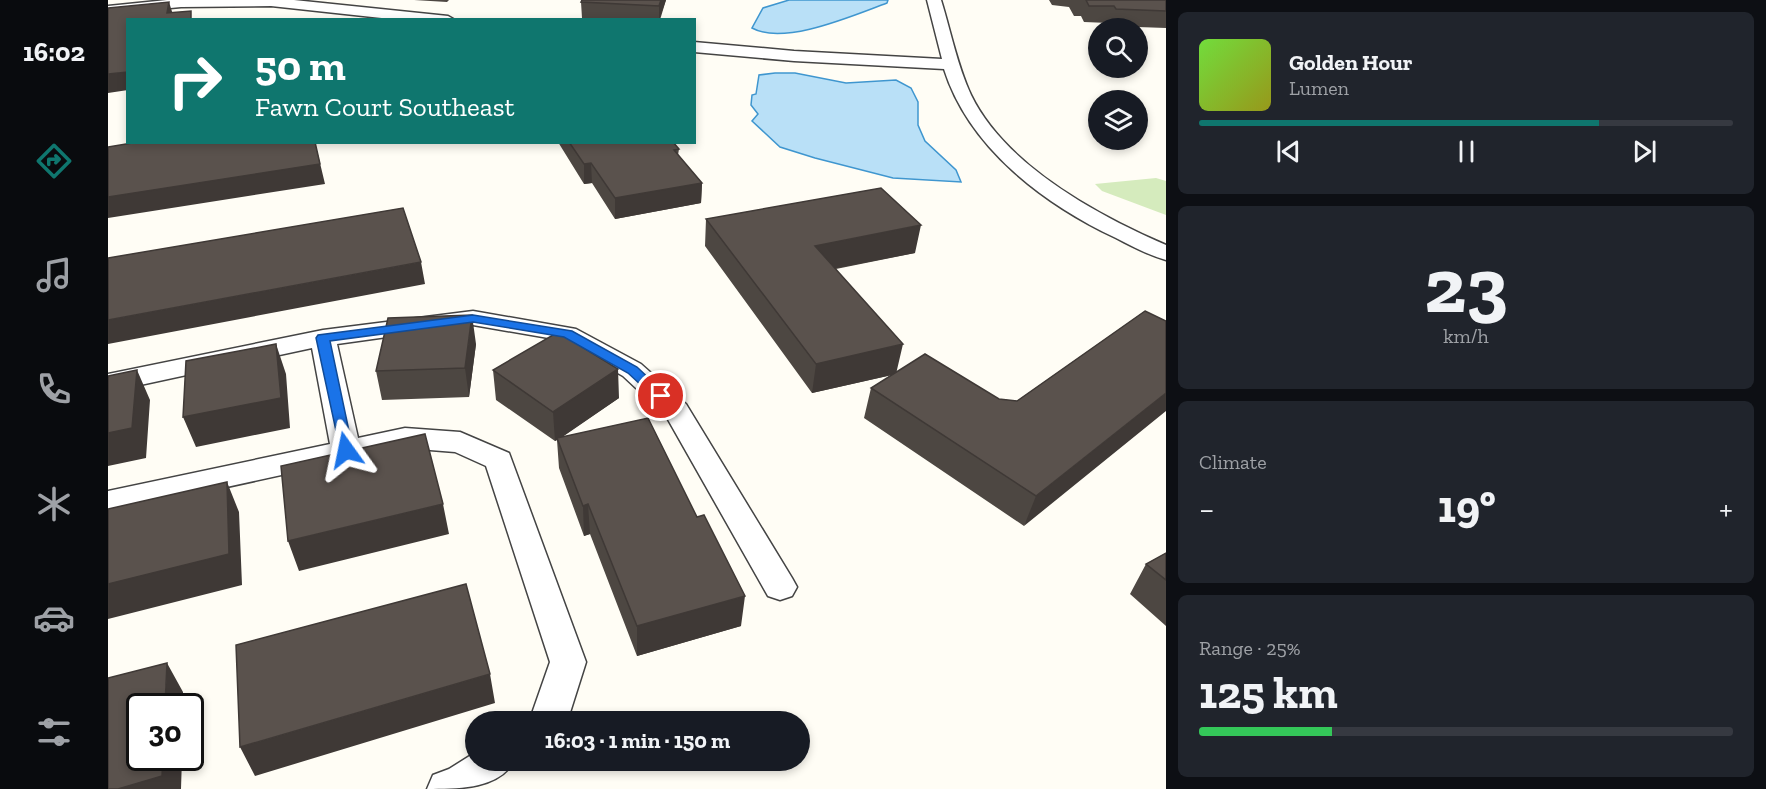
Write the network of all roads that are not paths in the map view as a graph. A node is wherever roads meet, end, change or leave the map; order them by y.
1 (934, 0) edge
2 (108, 10) edge
3 (428, 18) edge
4 (696, 47) edge
5 (953, 65) junction
6 (1166, 253) edge
7 (322, 338) junction
8 (108, 383) edge
9 (346, 450) junction
10 (108, 502) edge
11 (780, 586) dead end
12 (552, 711) edge
13 (480, 771) edge
14 (447, 789) edge

1 - 5 street
2 - 3 street
4 - 5 street
5 - 6 street
7 - 8 street
7 - 9 street
7 - 11 street
9 - 10 street
9 - 12 street
13 - 14 street

